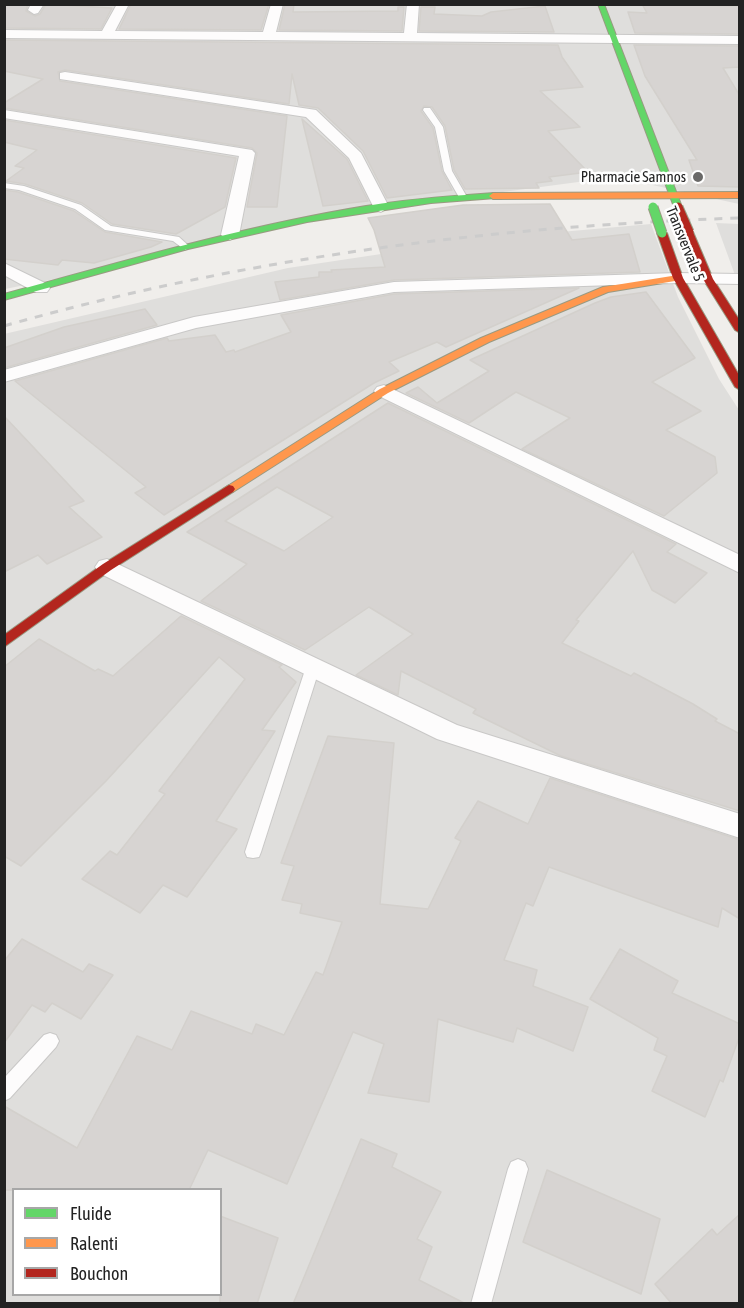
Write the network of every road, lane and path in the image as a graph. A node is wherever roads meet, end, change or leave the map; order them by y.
1 (123, 4) edge
2 (277, 4) edge
3 (413, 4) edge
4 (601, 4) edge
5 (4, 34) edge
6 (106, 35) junction
7 (269, 36) junction
8 (410, 37) junction
9 (614, 39) junction
10 (740, 40) edge
11 (65, 76) dead end
12 (427, 111) dead end
13 (4, 114) edge
14 (4, 185) edge
15 (671, 194) junction
16 (649, 195) junction
17 (740, 195) edge
18 (463, 197) junction
19 (381, 207) junction
20 (230, 235) junction
21 (185, 248) junction
22 (4, 268) edge
23 (678, 278) junction
24 (708, 279) junction
25 (740, 279) edge
26 (41, 288) junction
27 (4, 297) edge
28 (740, 330) edge
29 (4, 376) edge
30 (740, 387) edge
31 (384, 391) junction
32 (740, 566) edge
33 (107, 567) junction
34 (4, 642) edge
35 (313, 667) junction
36 (740, 826) edge
37 (253, 852) dead end
38 (50, 1041) dead end
39 (4, 1092) edge
40 (518, 1169) dead end
41 (481, 1304) edge

1 - 6 street
2 - 7 street
3 - 8 street
4 - 9 street, Transvervale 5
5 - 6 street
6 - 7 street
7 - 8 street
8 - 9 street
9 - 10 street
9 - 15 street, Transvervale 5
11 - 19 street
12 - 18 lane
13 - 20 street
14 - 21 lane
15 - 16 street
15 - 17 street
15 - 24 street, Transvervale 5, bridge
16 - 18 street
16 - 23 street, Transvervale 5, bridge
18 - 19 street
19 - 20 street
20 - 21 street
21 - 26 street
22 - 26 street
23 - 24 street
23 - 29 street
23 - 30 street, Transvervale 5
23 - 31 street
24 - 25 street
24 - 28 street, Transvervale 5
26 - 27 street
31 - 32 street
31 - 33 street
33 - 34 street
33 - 35 street
35 - 36 street
35 - 37 lane
38 - 39 lane
40 - 41 lane

